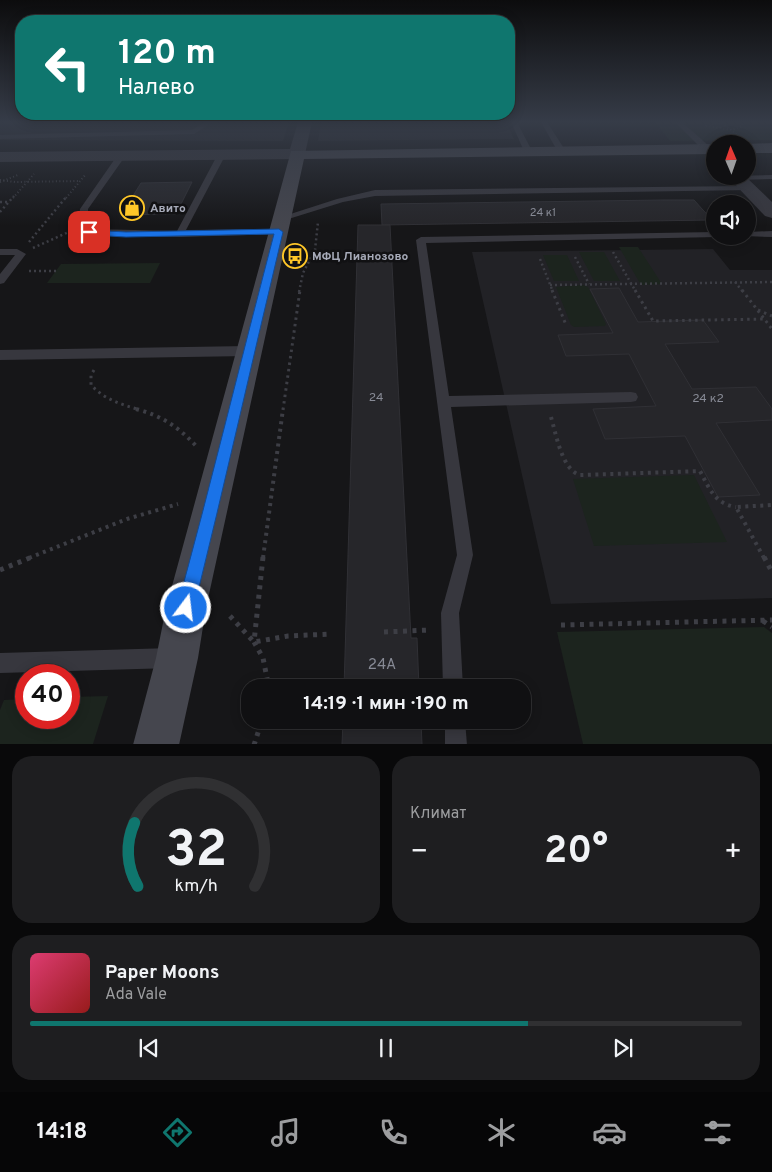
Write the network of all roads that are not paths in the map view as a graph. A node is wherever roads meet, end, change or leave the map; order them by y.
1 (0, 157) edge
2 (17, 157) edge
3 (121, 157) edge
4 (221, 157) edge
5 (297, 157) edge
6 (772, 177) edge
7 (756, 178) edge
8 (706, 181) edge
9 (745, 185) edge
10 (772, 212) edge
11 (290, 220) junction
12 (180, 234) junction
13 (772, 234) edge
14 (706, 235) edge
15 (756, 235) edge
16 (0, 252) edge
17 (0, 281) edge
18 (248, 351) junction
19 (0, 355) edge
20 (631, 397) dead end
21 (444, 402) junction
22 (177, 658) junction
23 (0, 663) edge
24 (453, 679) edge
25 (455, 729) edge
26 (156, 744) edge
27 (456, 744) edge

1 - 2 street
3 - 12 lane
4 - 12 lane
5 - 11 street
6 - 7 lane
8 - 11 lane
9 - 10 street
11 - 12 lane
11 - 18 street
13 - 15 lane
14 - 21 lane
16 - 17 lane
18 - 19 lane
18 - 22 street
20 - 21 lane
21 - 24 lane
22 - 23 lane
22 - 26 street
25 - 27 lane

